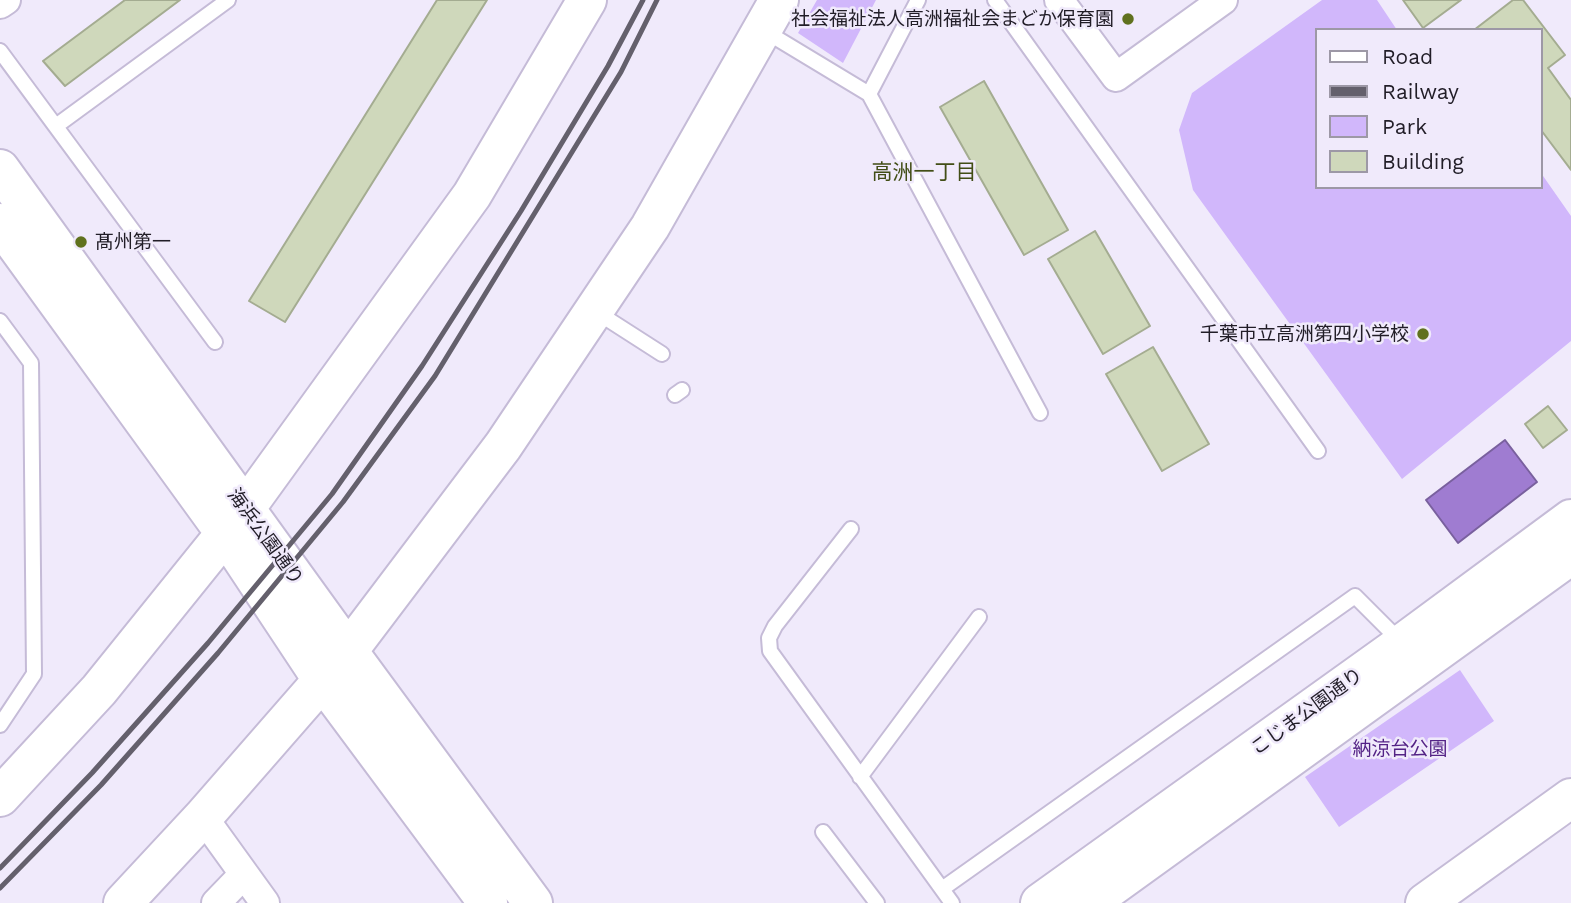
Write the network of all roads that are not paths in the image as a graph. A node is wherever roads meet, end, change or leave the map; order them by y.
1 (6, 0) edge
2 (228, 0) edge
3 (587, 0) edge
4 (918, 0) edge
5 (995, 0) edge
6 (1059, 0) edge
7 (1223, 0) edge
8 (0, 4) edge
9 (771, 15) edge
10 (0, 51) edge
11 (869, 94) junction
12 (56, 126) junction
13 (0, 169) edge
14 (0, 223) edge
15 (593, 311) junction
16 (0, 321) edge
17 (215, 342) dead end
18 (662, 354) dead end
19 (1040, 412) dead end
20 (1318, 451) dead end
21 (1571, 519) edge
22 (235, 521) junction
23 (851, 529) dead end
24 (1571, 555) edge
25 (979, 617) dead end
26 (348, 651) junction
27 (1412, 653) junction
28 (323, 681) junction
29 (0, 726) edge
30 (860, 777) junction
31 (0, 797) edge
32 (1571, 798) edge
33 (204, 817) junction
34 (823, 832) dead end
35 (244, 874) junction
36 (942, 888) junction
37 (124, 903) edge
38 (216, 903) edge
39 (265, 903) edge
40 (488, 903) edge
41 (533, 903) edge
42 (877, 903) edge
43 (952, 903) edge
44 (1040, 903) edge
45 (1089, 903) edge
46 (1425, 903) edge

1 - 8 street
2 - 12 lane
3 - 22 street
4 - 11 lane
5 - 20 lane
6 - 7 street
9 - 11 lane
9 - 15 street
10 - 12 lane
11 - 19 lane
12 - 17 lane
13 - 22 street, 海浜公園通り
14 - 22 street, 海浜公園通り
15 - 18 lane
15 - 26 street
16 - 29 lane
21 - 27 street, こじま公園通り
22 - 26 street, 海浜公園通り
22 - 28 street, 海浜公園通り
22 - 31 street
23 - 30 lane
24 - 27 street, こじま公園通り
25 - 30 lane
26 - 28 street
26 - 41 street, 海浜公園通り
27 - 36 lane
27 - 44 street, こじま公園通り
27 - 45 street, こじま公園通り
28 - 33 street
28 - 40 street, 海浜公園通り
30 - 36 lane
32 - 46 street
33 - 35 street
33 - 37 street
34 - 42 lane
35 - 38 street
35 - 39 street
36 - 43 lane

